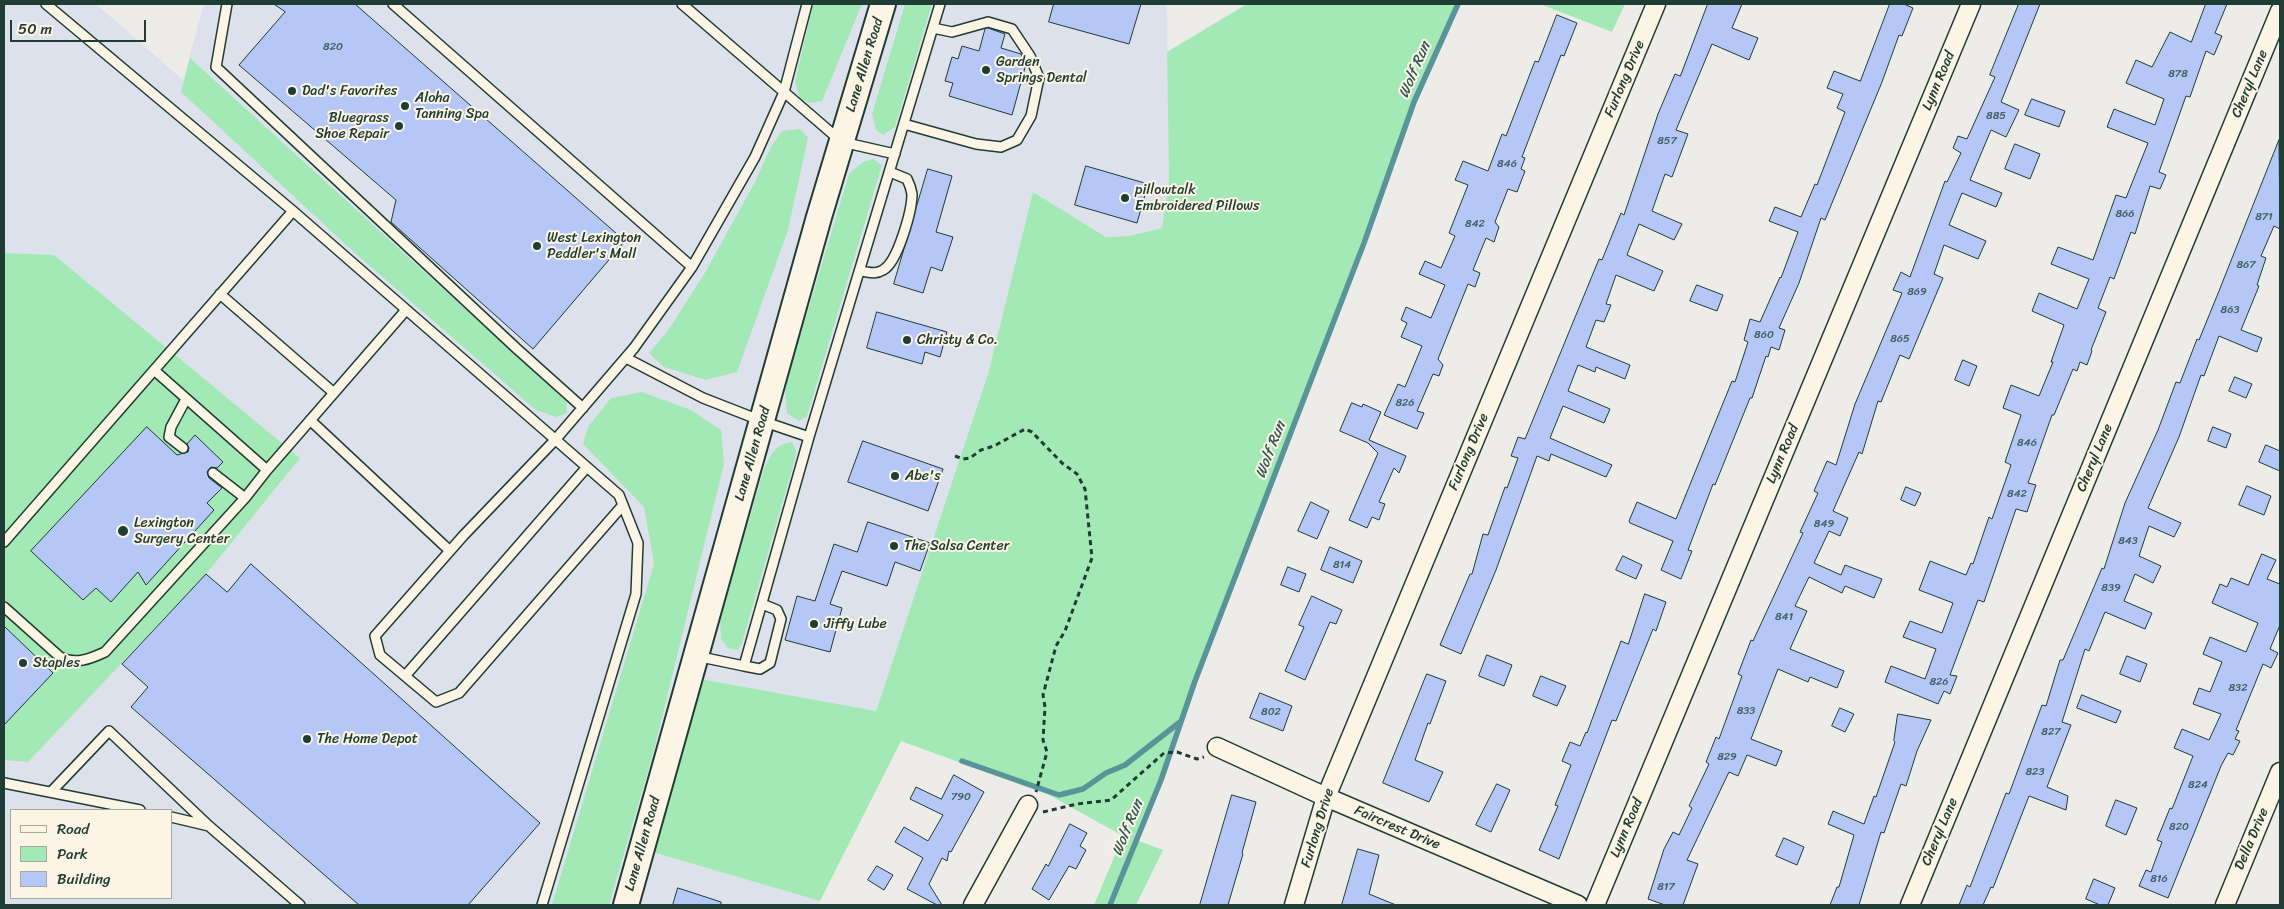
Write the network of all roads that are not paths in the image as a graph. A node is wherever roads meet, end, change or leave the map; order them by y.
1 (46, 4) edge
2 (228, 4) edge
3 (392, 4) edge
4 (682, 4) edge
5 (807, 4) edge
6 (883, 4) edge
7 (940, 4) edge
8 (1656, 4) edge
9 (1971, 4) edge
10 (2280, 11) edge
11 (933, 28) junction
12 (784, 92) junction
13 (904, 124) junction
14 (842, 142) junction
15 (895, 154) junction
16 (890, 172) junction
17 (293, 211) junction
18 (692, 267) junction
19 (860, 270) junction
20 (220, 294) junction
21 (406, 310) junction
22 (626, 358) junction
23 (154, 370) junction
24 (334, 393) junction
25 (186, 399) junction
26 (583, 408) junction
27 (310, 420) junction
28 (762, 421) junction
29 (809, 437) junction
30 (556, 440) junction
31 (183, 448) dead end
32 (587, 467) junction
33 (267, 470) junction
34 (213, 473) dead end
35 (245, 498) junction
36 (623, 506) junction
37 (4, 542) edge
38 (450, 551) junction
39 (762, 604) junction
40 (4, 607) edge
41 (696, 656) junction
42 (744, 666) junction
43 (405, 676) junction
44 (1211, 752) road end
45 (2280, 772) edge
46 (4, 783) edge
47 (50, 792) junction
48 (1326, 797) junction
49 (1032, 798) road end
50 (135, 809) edge
51 (172, 817) edge
52 (209, 826) junction
53 (300, 905) edge
54 (542, 905) edge
55 (626, 905) edge
56 (972, 905) edge
57 (1294, 905) edge
58 (1578, 905) edge
59 (1595, 905) edge
60 (1910, 905) edge
61 (2225, 905) edge

1 - 17 lane
2 - 26 lane
3 - 18 lane
4 - 12 lane
5 - 12 lane
6 - 14 main road, Lane Allen Road
7 - 11 lane
8 - 48 street, Furlong Drive
9 - 59 street, Lynn Road
10 - 60 street, Cheryl Lane
11 - 13 lane
11 - 13 lane
12 - 14 lane
12 - 18 lane
13 - 15 lane
14 - 15 lane
14 - 28 main road, Lane Allen Road
15 - 16 lane
16 - 19 lane
16 - 19 lane
17 - 20 lane
17 - 21 lane
18 - 22 lane
19 - 29 lane
20 - 23 lane
20 - 24 lane
21 - 24 lane
21 - 30 lane
22 - 26 lane
22 - 28 lane
23 - 25 lane
23 - 37 lane
24 - 27 lane
25 - 31 lane
25 - 33 lane
26 - 30 lane
27 - 33 lane
27 - 38 lane
28 - 29 lane
28 - 41 main road, Lane Allen Road
29 - 39 lane
30 - 32 lane
30 - 38 lane
32 - 36 lane
32 - 43 lane
33 - 35 lane
34 - 35 lane
35 - 40 lane
36 - 43 lane
36 - 54 lane
38 - 43 lane
39 - 42 lane
39 - 42 lane
41 - 42 lane
41 - 55 main road, Lane Allen Road
44 - 48 street, Faircrest Drive
45 - 61 street, Della Drive
46 - 47 lane
47 - 50 lane
47 - 52 lane
48 - 57 street, Furlong Drive
48 - 58 street, Faircrest Drive
49 - 56 street
51 - 52 lane
52 - 53 lane

